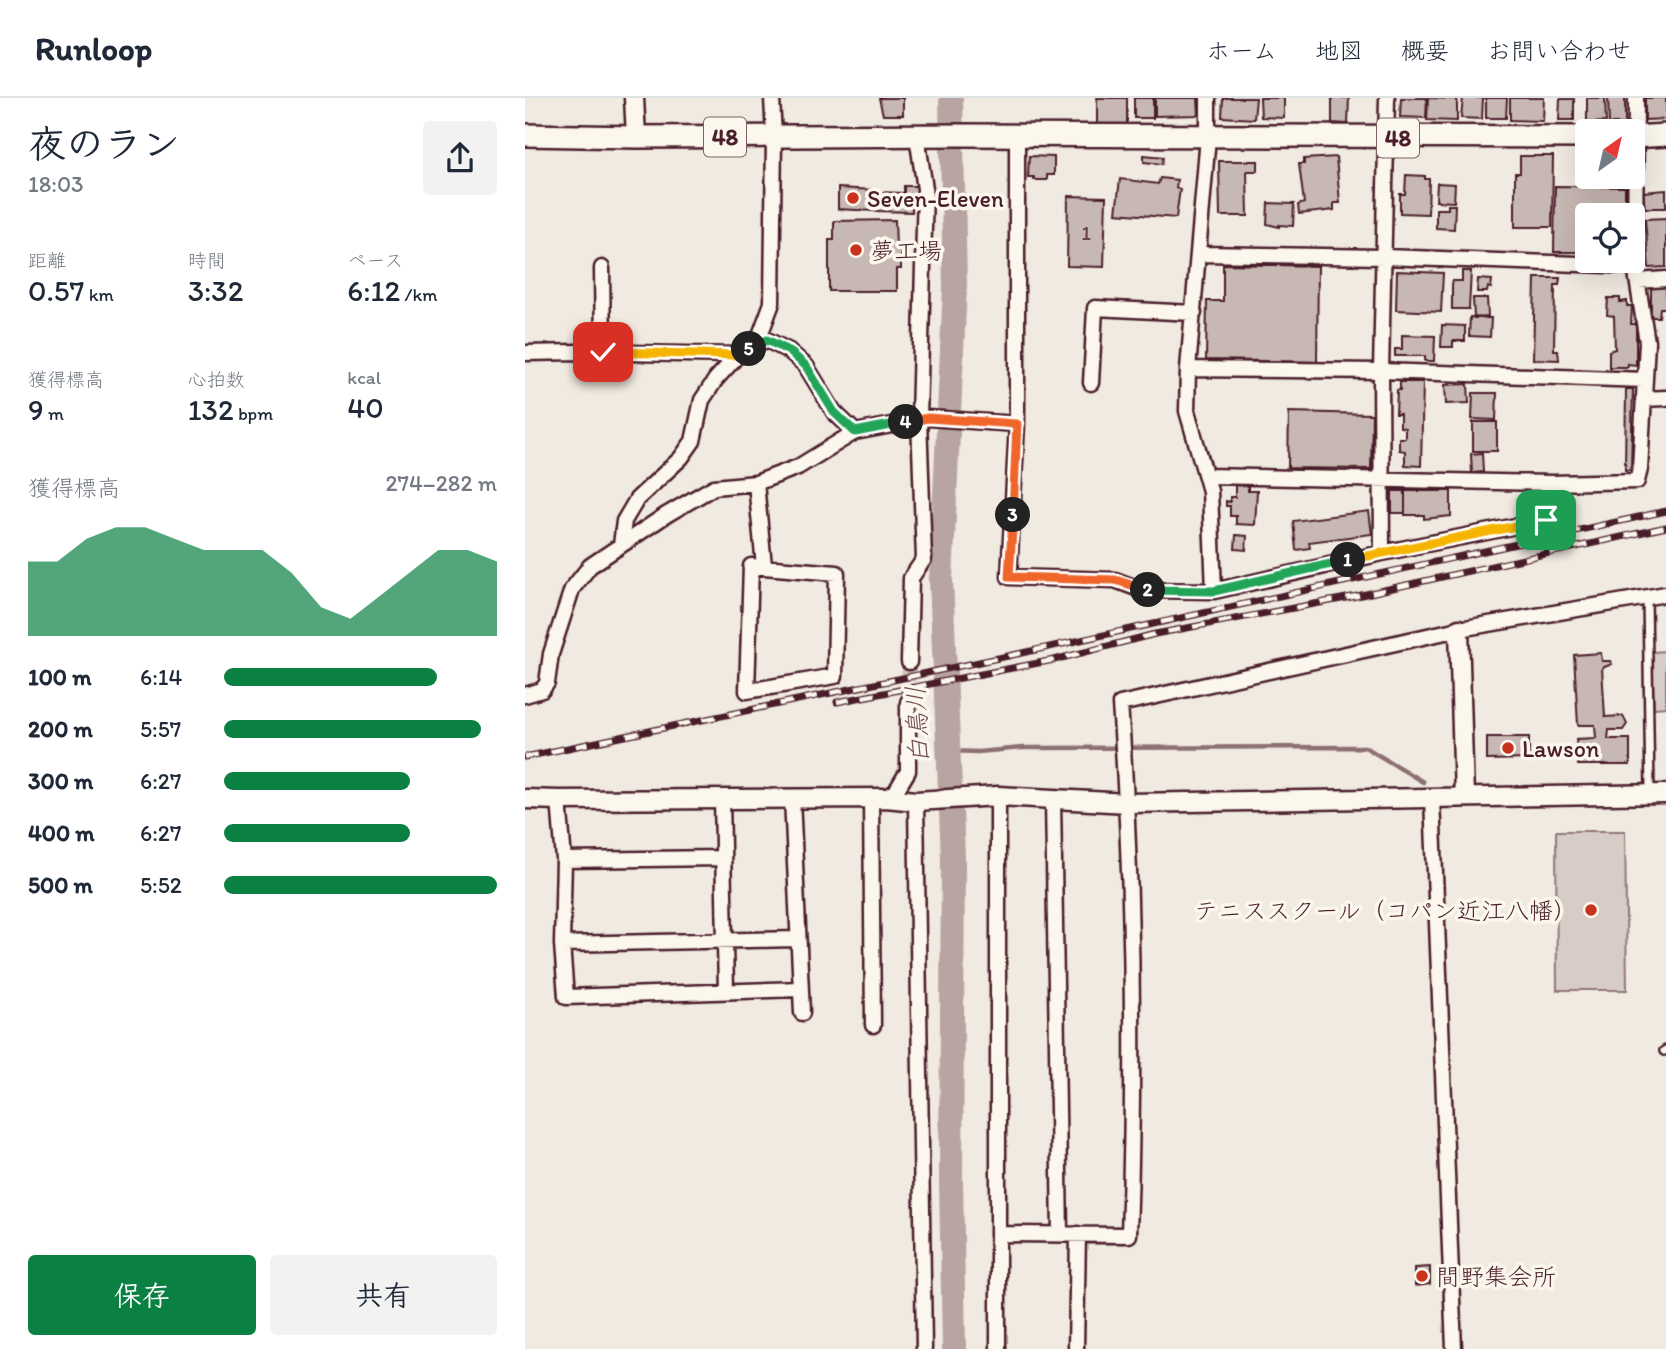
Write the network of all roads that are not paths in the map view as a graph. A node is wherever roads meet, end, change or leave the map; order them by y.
1 (634, 98) edge
2 (772, 98) edge
3 (1208, 98) edge
4 (1387, 98) edge
5 (1636, 98) edge
6 (1635, 119) edge
7 (525, 135) edge
8 (1666, 135) edge
9 (922, 136) junction
10 (1645, 136) edge
11 (636, 137) junction
12 (774, 137) junction
13 (1014, 137) junction
14 (1208, 137) junction
15 (1575, 137) edge
16 (1386, 138) junction
17 (1199, 254) junction
18 (1384, 257) junction
19 (602, 268) dead end
20 (1575, 269) edge
21 (1636, 273) joint
22 (1666, 279) edge
23 (1194, 313) junction
24 (756, 346) junction
25 (603, 352) junction
26 (525, 353) edge
27 (738, 355) junction
28 (1188, 369) junction
29 (1381, 371) junction
30 (1645, 380) junction
31 (1091, 383) dead end
32 (1666, 398) edge
33 (1643, 399) junction
34 (924, 418) junction
35 (1017, 424) junction
36 (855, 432) junction
37 (1206, 476) junction
38 (1383, 480) junction
39 (756, 483) junction
40 (1552, 483) junction
41 (621, 545) junction
42 (1382, 553) junction
43 (764, 566) junction
44 (1214, 591) junction
45 (1666, 594) edge
46 (1647, 597) junction
47 (1459, 629) junction
48 (909, 662) tunnel mouth
49 (525, 695) edge
50 (908, 702) tunnel mouth
51 (1658, 794) edge
52 (998, 796) junction
53 (1464, 797) junction
54 (722, 798) junction
55 (792, 798) junction
56 (878, 798) junction
57 (1432, 798) junction
58 (525, 799) edge
59 (1053, 799) junction
60 (559, 800) junction
61 (916, 801) junction
62 (1128, 803) junction
63 (723, 858) junction
64 (564, 860) junction
65 (797, 939) junction
66 (725, 941) junction
67 (562, 944) junction
68 (800, 989) junction
69 (726, 992) junction
70 (802, 1013) dead end
71 (873, 1025) dead end
72 (998, 1234) junction
73 (1060, 1234) junction
74 (1078, 1234) junction
75 (924, 1349) edge
76 (997, 1349) edge
77 (1076, 1349) edge
78 (1454, 1349) edge

1 - 11 street
2 - 12 street
3 - 14 street
4 - 16 street
5 - 6 street
7 - 11 main road, 48
8 - 10 main road
9 - 12 main road, 48
9 - 13 main road, 48
9 - 34 street
11 - 12 main road, 48
12 - 24 street
13 - 14 main road, 48
13 - 35 street
14 - 16 main road, 48
14 - 17 street
15 - 16 main road, 48
16 - 18 street
17 - 18 street
17 - 23 street
18 - 20 street
18 - 29 street
19 - 25 street
21 - 22 street
21 - 30 street
23 - 28 street
23 - 31 street
24 - 27 street
24 - 36 street
25 - 26 street
25 - 27 street
27 - 41 street
28 - 29 street
28 - 37 street
29 - 30 street
29 - 38 street
30 - 33 street
32 - 33 street
33 - 40 street
34 - 35 street
34 - 36 street
34 - 48 street
35 - 44 street
36 - 39 street
37 - 38 street
37 - 44 street
38 - 40 street
38 - 42 street
39 - 41 street
39 - 43 street
40 - 42 street
41 - 49 street
42 - 44 street
43 - 43 street
45 - 46 street
46 - 47 street
46 - 51 lane
47 - 53 street
47 - 62 street
50 - 56 street
51 - 53 street
52 - 59 street
52 - 61 street
52 - 72 street
53 - 57 street
54 - 55 street
54 - 60 street
54 - 63 street
55 - 56 street
55 - 65 street
56 - 61 street
56 - 71 street
57 - 62 street
57 - 78 street
58 - 60 street
59 - 62 street
59 - 73 street
60 - 64 street
61 - 75 street
62 - 74 street
63 - 64 street
63 - 66 street
64 - 67 street
65 - 66 street
65 - 68 street
66 - 67 street
66 - 69 street
67 - 69 street
68 - 69 street
68 - 70 street
72 - 73 street
72 - 76 street
73 - 74 street
74 - 77 street

